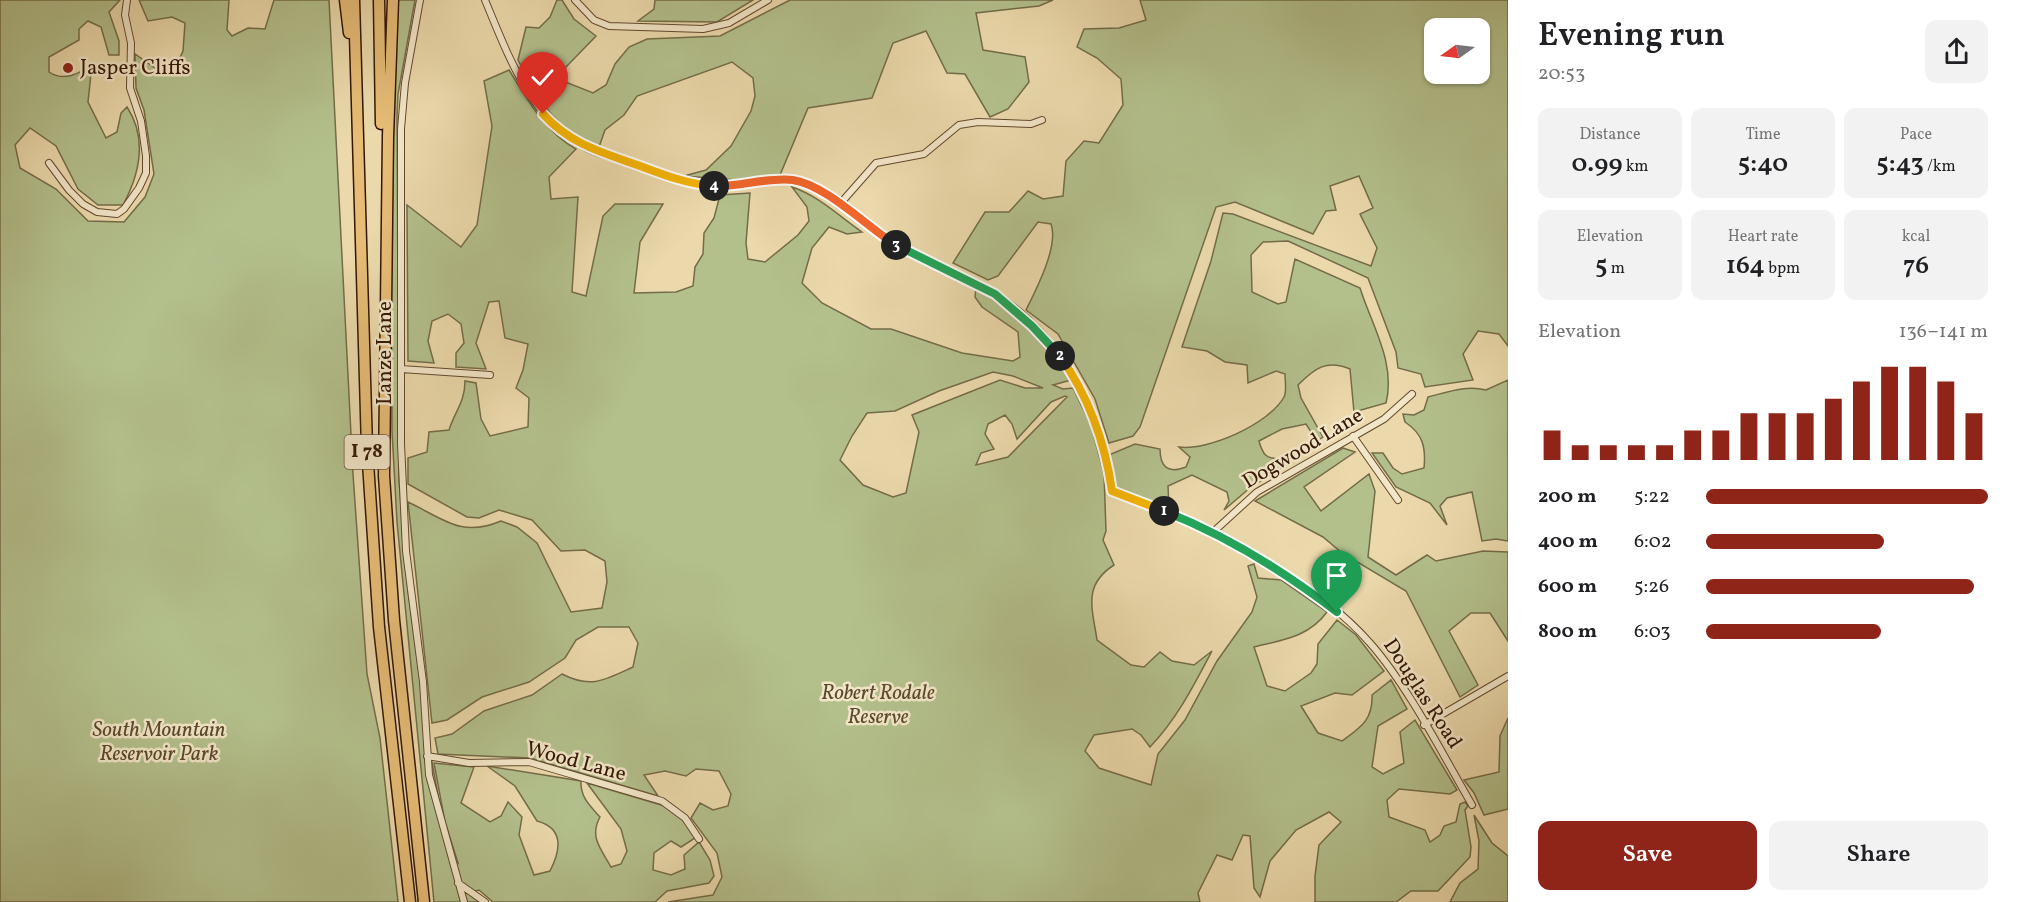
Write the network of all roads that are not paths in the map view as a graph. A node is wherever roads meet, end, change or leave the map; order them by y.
1 (127, 0) edge
2 (345, 0) edge
3 (354, 0) edge
4 (379, 0) edge
5 (393, 0) edge
6 (420, 0) edge
7 (485, 0) edge
8 (575, 0) edge
9 (768, 0) edge
10 (1042, 120) dead end
11 (49, 163) dead end
12 (839, 205) junction
13 (361, 319) junction
14 (385, 346) junction
15 (401, 369) junction
16 (490, 375) dead end
17 (1412, 394) dead end
18 (1353, 436) junction
19 (1398, 500) dead end
20 (1211, 534) junction
21 (1508, 676) edge
22 (1424, 725) junction
23 (427, 756) junction
24 (1472, 805) dead end
25 (699, 839) dead end
26 (458, 882) junction
27 (410, 902) edge
28 (424, 902) edge
29 (464, 902) edge
30 (485, 902) edge

1 - 11 street
2 - 13 highway
3 - 13 highway, I 78
4 - 14 highway, I 78
5 - 14 highway
6 - 15 street, Lanze Lane
7 - 12 street
8 - 9 street
10 - 12 street
12 - 20 street, Douglas Road
13 - 27 highway, I 78
14 - 28 highway, I 78
15 - 16 street
15 - 23 street, Lanze Lane
17 - 18 street, Dogwood Lane
18 - 19 street
18 - 20 street, Dogwood Lane
20 - 22 street, Douglas Road
21 - 22 street
22 - 24 street, Douglas Road
23 - 25 street, Wood Lane
23 - 26 street, Lanze Lane
26 - 29 street, Lanze Lane
26 - 30 street

